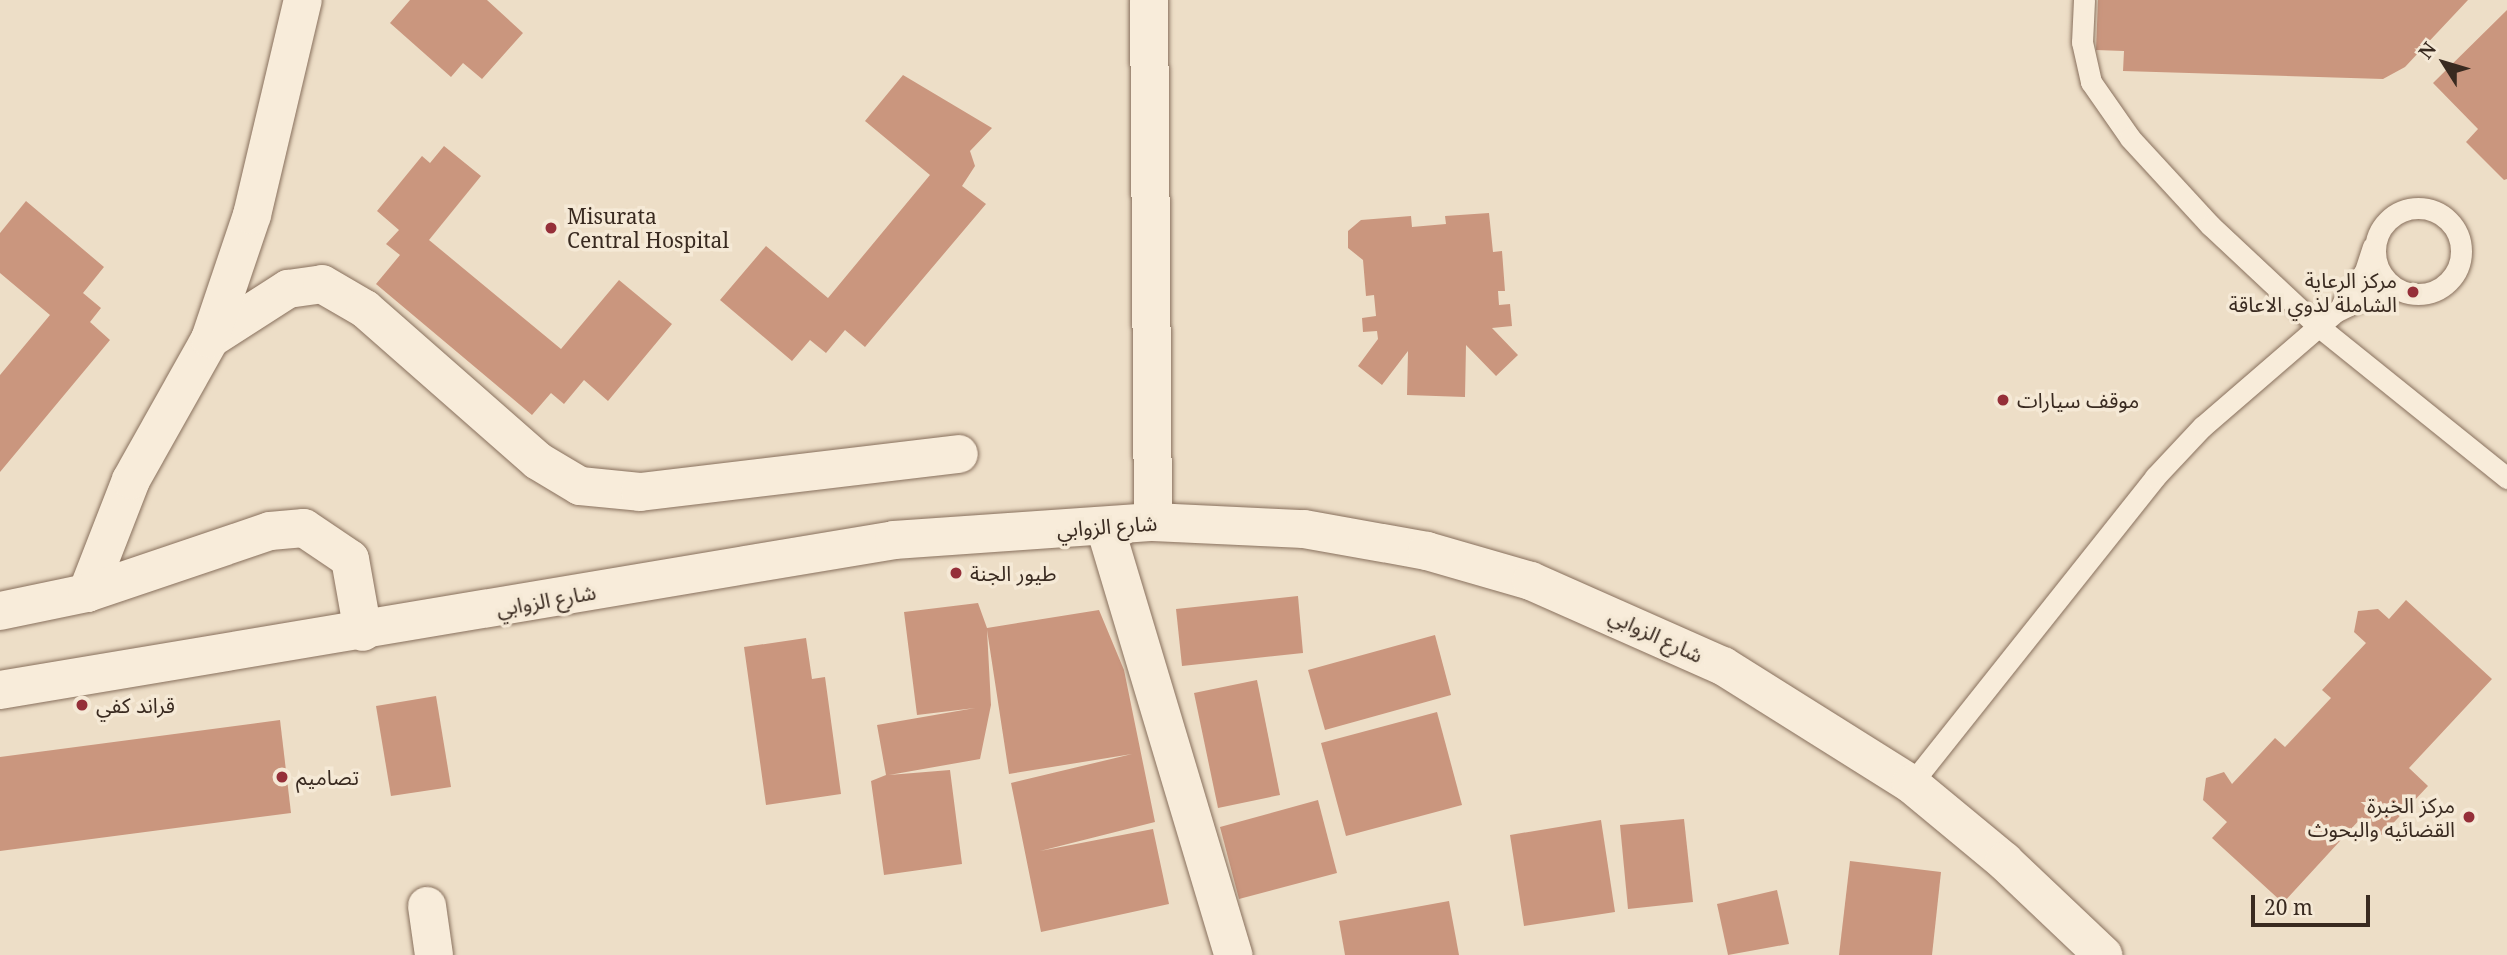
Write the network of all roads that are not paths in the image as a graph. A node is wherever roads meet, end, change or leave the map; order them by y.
1 (303, 0) edge
2 (1149, 0) edge
3 (2084, 0) edge
4 (2375, 242) junction
5 (2398, 290) junction
6 (2335, 312) junction
7 (2318, 326) junction
8 (210, 339) junction
9 (959, 454) dead end
10 (2507, 478) edge
11 (1153, 522) junction
12 (1105, 527) junction
13 (87, 593) junction
14 (0, 611) edge
15 (362, 632) junction
16 (0, 690) edge
17 (1911, 784) junction
18 (427, 906) dead end
19 (434, 955) edge
20 (1233, 955) edge
21 (2103, 955) edge

1 - 8 street
2 - 11 street
3 - 7 lane
4 - 5 lane
4 - 5 lane
4 - 6 lane
5 - 6 lane
6 - 7 lane
7 - 10 lane
7 - 17 lane
8 - 9 street
8 - 13 street
11 - 12 street, شارع الزوابي
11 - 17 street, شارع الزوابي
12 - 15 street, شارع الزوابي
12 - 20 street
13 - 14 street
13 - 15 street
15 - 16 street, شارع الزوابي
17 - 21 street, شارع الزوابي
18 - 19 street

